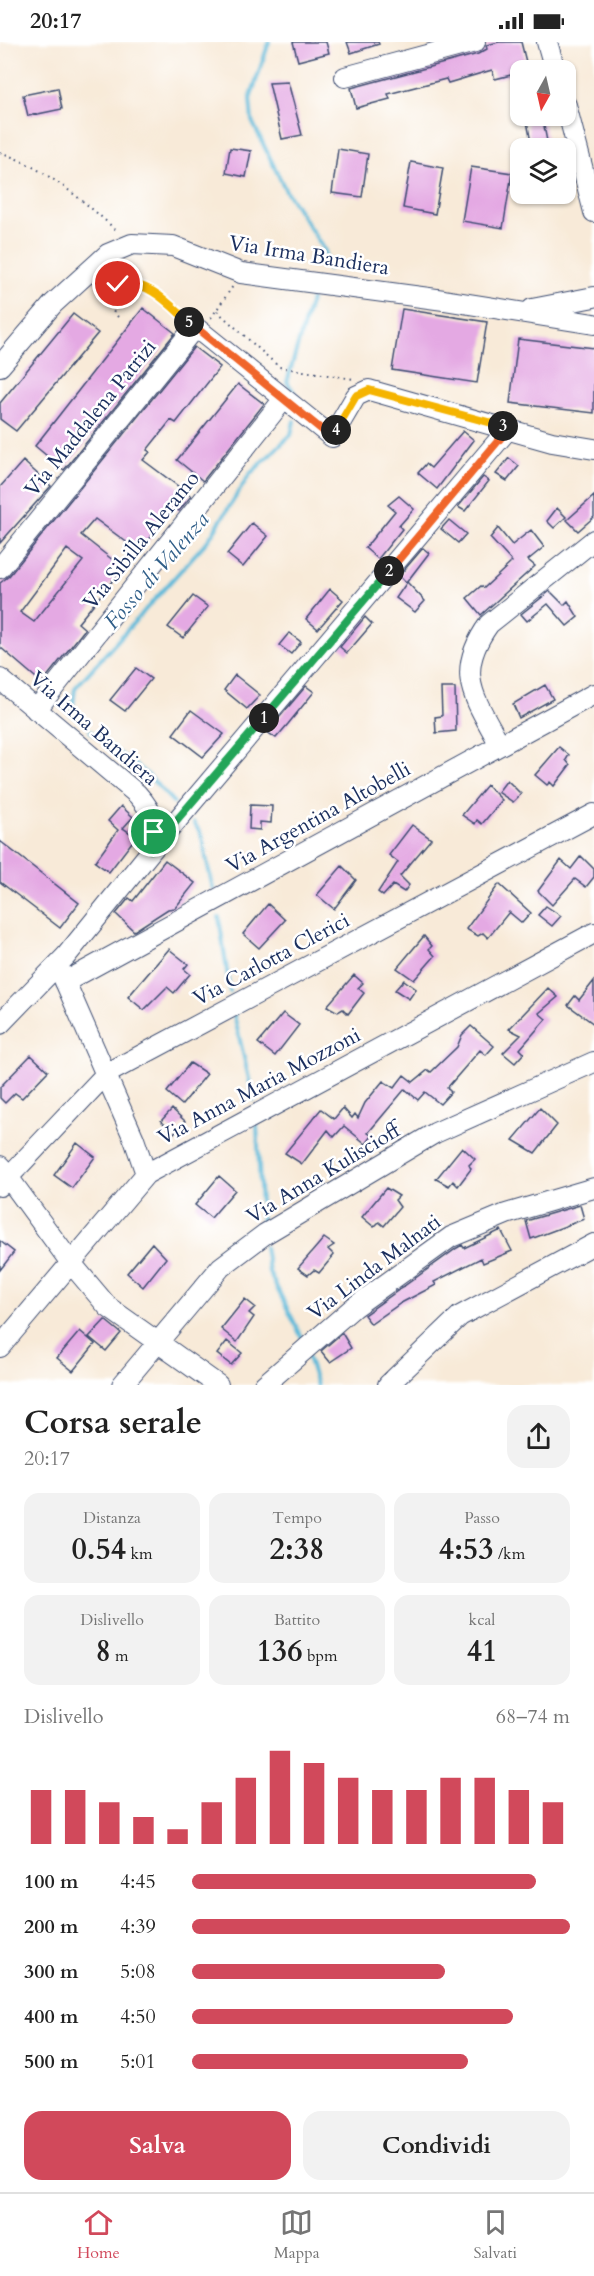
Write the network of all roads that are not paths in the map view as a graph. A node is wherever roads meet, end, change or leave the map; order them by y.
1 (475, 42) edge
2 (547, 42) edge
3 (552, 60) edge
4 (345, 77) dead end
5 (571, 126) edge
6 (594, 212) edge
7 (72, 289) junction
8 (594, 297) edge
9 (521, 311) junction
10 (594, 322) edge
11 (0, 366) edge
12 (0, 381) edge
13 (283, 400) junction
14 (509, 428) junction
15 (594, 449) edge
16 (594, 540) edge
17 (0, 568) edge
18 (0, 679) edge
19 (594, 694) edge
20 (36, 710) junction
21 (500, 745) junction
22 (594, 814) edge
23 (151, 850) junction
24 (594, 933) edge
25 (61, 973) junction
26 (0, 1024) edge
27 (594, 1062) edge
28 (106, 1074) junction
29 (146, 1174) junction
30 (2, 1176) edge
31 (594, 1188) edge
32 (594, 1244) edge
33 (594, 1253) edge
34 (567, 1259) junction
35 (71, 1263) junction
36 (158, 1342) junction
37 (0, 1347) edge
38 (122, 1385) edge
39 (218, 1385) edge
40 (264, 1385) edge
41 (388, 1385) edge

1 - 4 street
2 - 3 street
5 - 6 street
7 - 9 street, Via Irma Bandiera
7 - 11 street, Via Irma Bandiera
7 - 12 street, Via Irma Bandiera
8 - 9 street, Via Irma Bandiera
8 - 10 street
9 - 10 street, Via Irma Bandiera
13 - 14 street
13 - 17 street, Via Maddalena Patrizi
13 - 20 street, Via Sibilla Aleramo
14 - 15 street
14 - 23 street
16 - 21 street
18 - 20 street, Via Irma Bandiera
19 - 21 street, Via Argentina Altobelli
20 - 23 street, Via Irma Bandiera
21 - 25 street, Via Argentina Altobelli
22 - 28 street, Via Carlotta Clerici
23 - 25 street
24 - 29 street, Via Anna Maria Mozzoni
25 - 26 street
25 - 28 street
27 - 36 street, Via Anna Kuliscioff
28 - 29 street
28 - 30 street, Via Carlotta Clerici
29 - 35 street, Via Anna Maria Mozzoni
30 - 35 street
31 - 40 street, Via Linda Malnati
32 - 34 street
33 - 34 street
34 - 41 street
35 - 36 street
35 - 37 street, Via Anna Maria Mozzoni
36 - 38 street, Via Anna Kuliscioff
36 - 39 street

